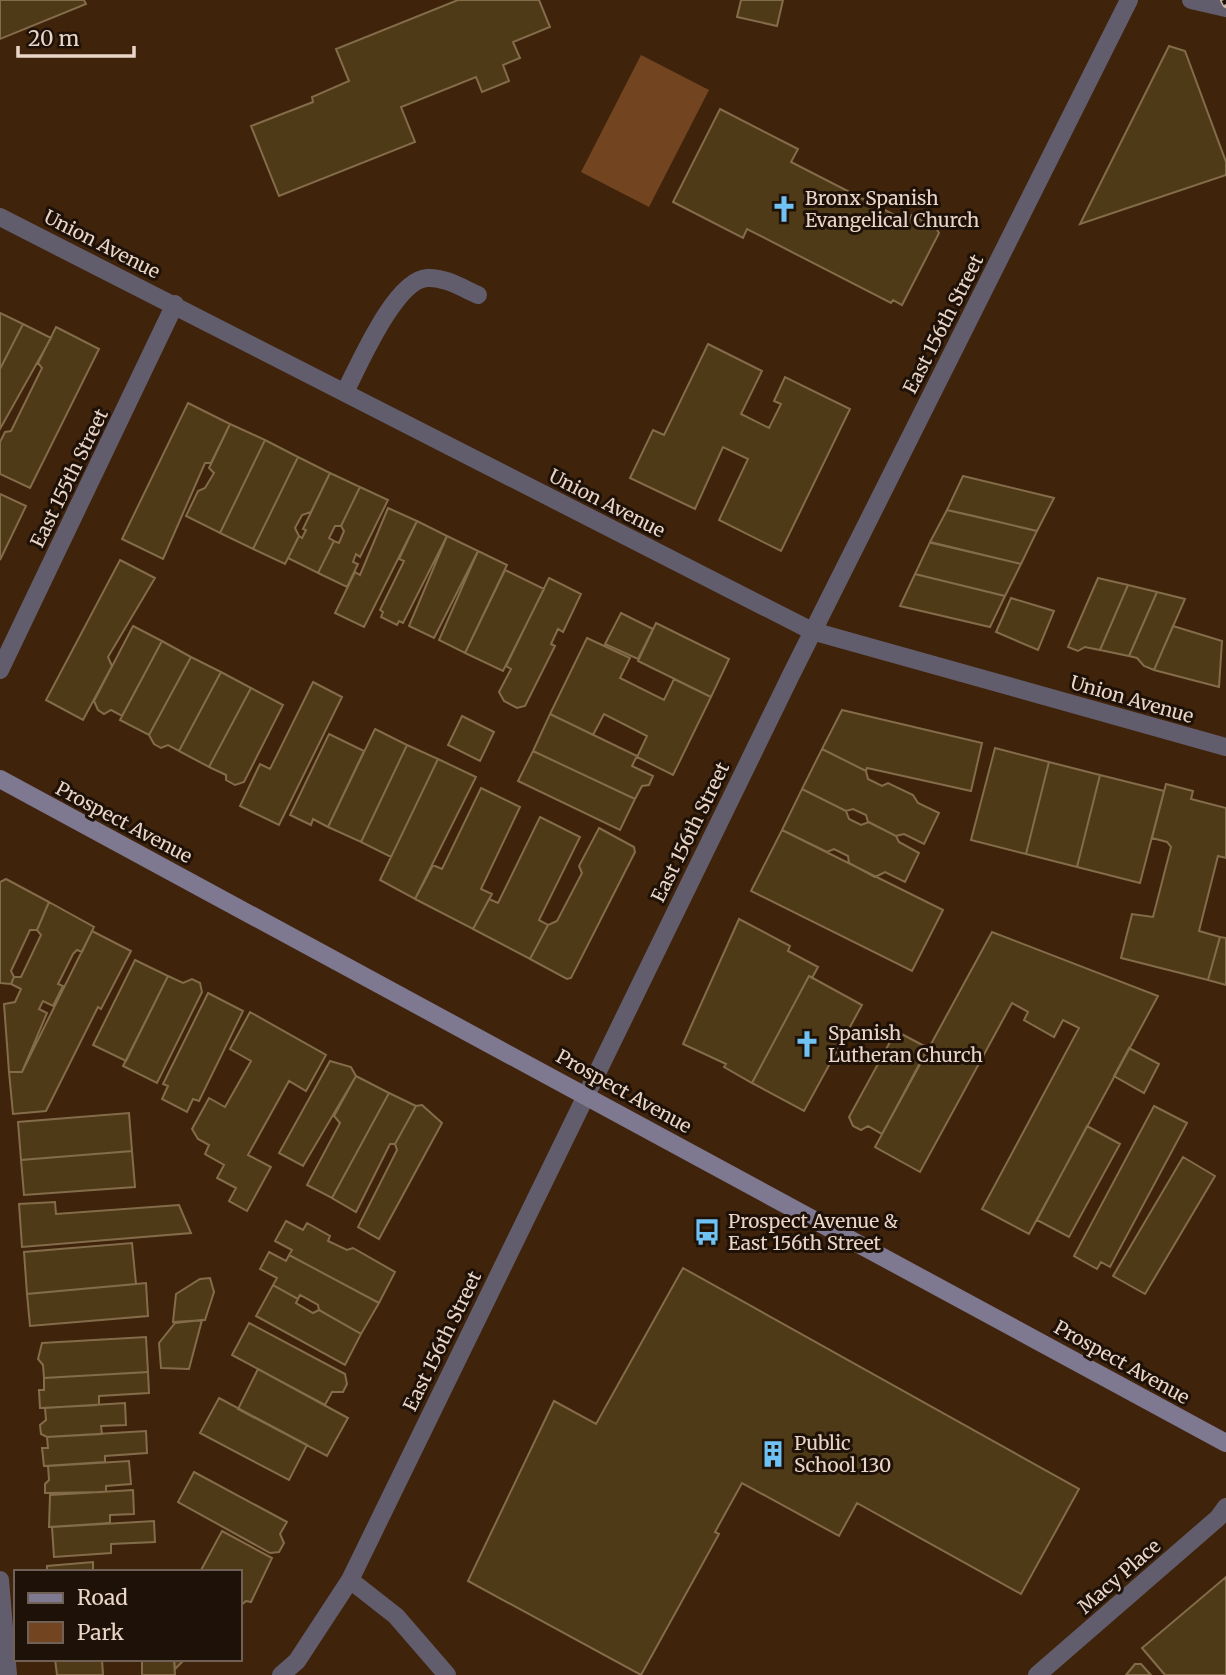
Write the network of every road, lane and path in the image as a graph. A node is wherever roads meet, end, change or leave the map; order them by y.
1 (1129, 0) edge
2 (1191, 0) edge
3 (1226, 8) edge
4 (0, 216) edge
5 (478, 295) dead end
6 (175, 304) junction
7 (345, 392) junction
8 (812, 631) junction
9 (0, 670) edge
10 (1226, 747) edge
11 (0, 779) edge
12 (585, 1094) junction
13 (1226, 1443) edge
14 (1226, 1507) edge
15 (0, 1580) edge
16 (350, 1580) junction
17 (8, 1675) edge
18 (281, 1675) edge
19 (447, 1675) edge
20 (1037, 1675) edge

1 - 8 street, East 156th Street
2 - 3 street
4 - 6 street, Union Avenue
5 - 7 street
6 - 7 street, Union Avenue
6 - 9 street, East 155th Street
7 - 8 street, Union Avenue
8 - 10 street, Union Avenue
8 - 12 street, East 156th Street
11 - 12 street, Prospect Avenue
12 - 13 street, Prospect Avenue
12 - 16 street, East 156th Street
14 - 20 street, Macy Place
15 - 17 street
16 - 18 street, East 156th Street
16 - 19 street

